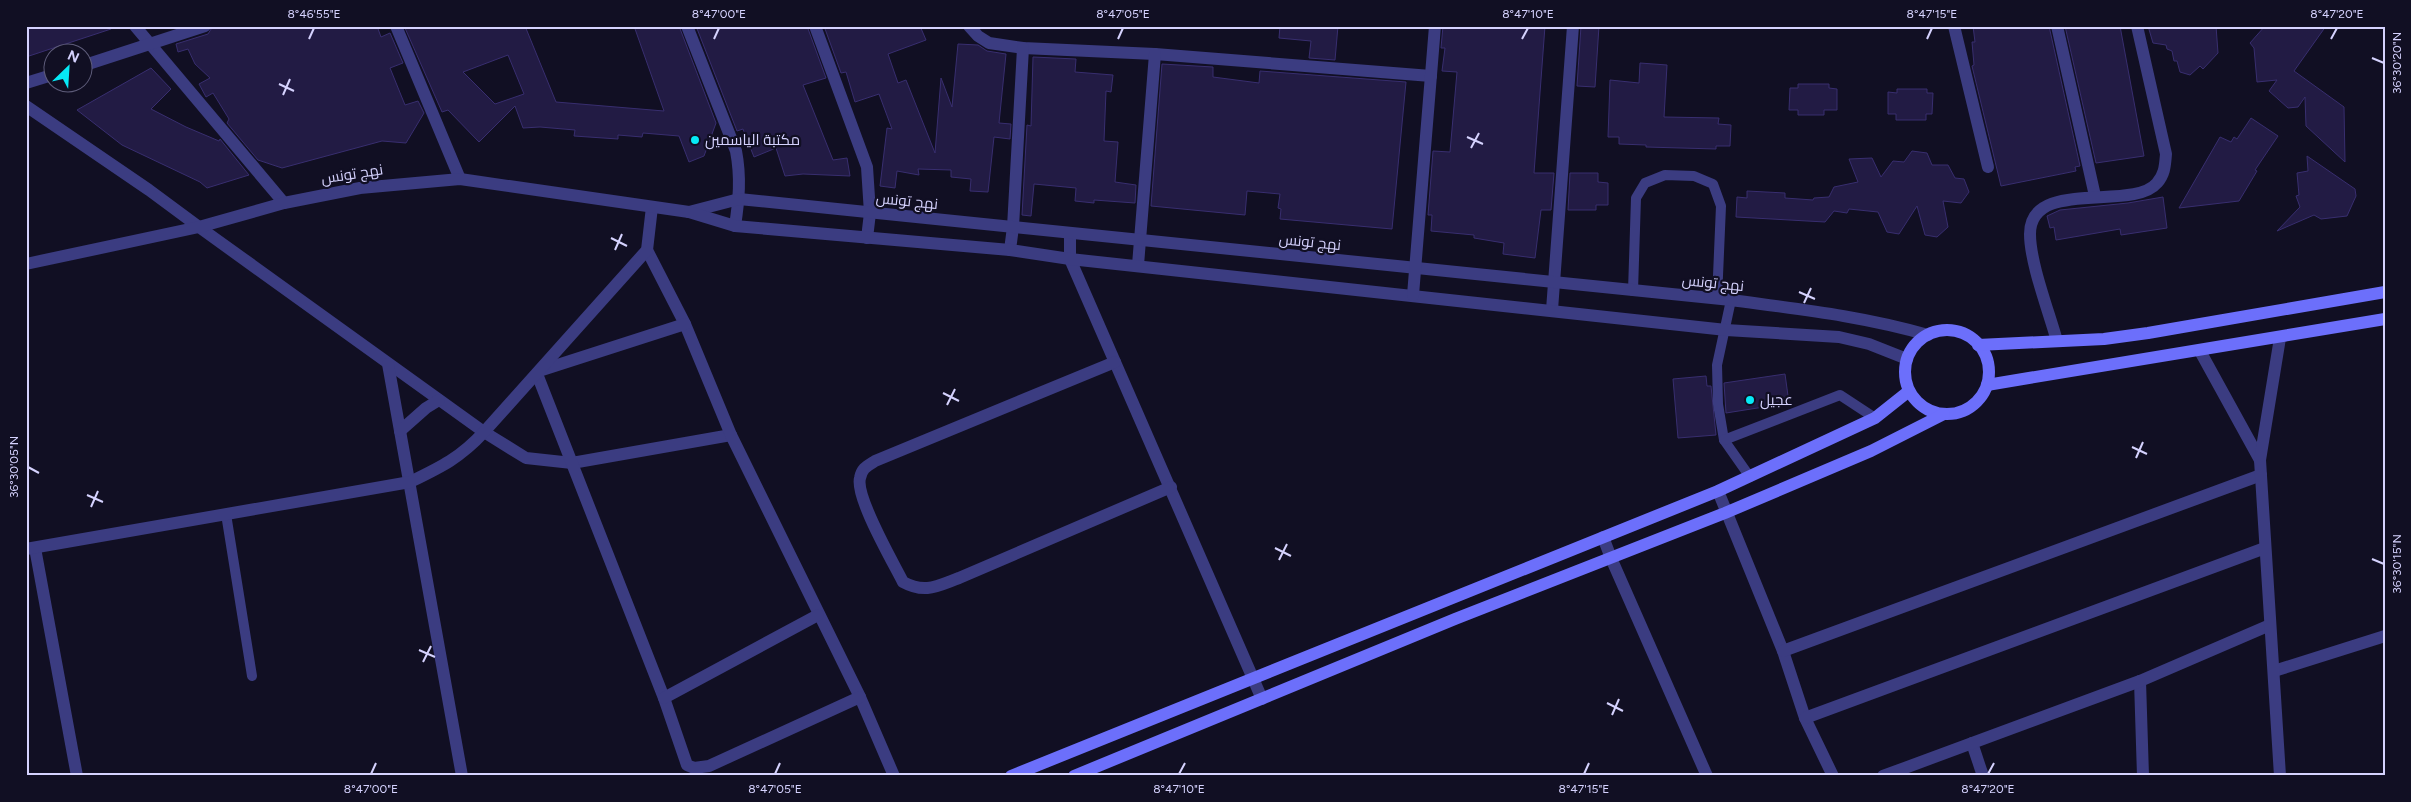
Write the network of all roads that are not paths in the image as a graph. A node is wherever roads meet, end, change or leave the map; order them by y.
1 (135, 26) edge
2 (205, 26) edge
3 (396, 26) edge
4 (687, 26) edge
5 (815, 26) edge
6 (969, 26) edge
7 (1435, 26) edge
8 (1573, 26) edge
9 (1954, 26) edge
10 (2057, 26) edge
11 (2137, 26) edge
12 (150, 44) junction
13 (1023, 48) junction
14 (1155, 54) junction
15 (92, 63) edge
16 (1430, 76) junction
17 (42, 78) edge
18 (26, 83) edge
19 (26, 106) edge
20 (1988, 167) dead end
21 (460, 179) junction
22 (2095, 196) junction
23 (740, 199) junction
24 (284, 203) junction
25 (652, 207) junction
26 (689, 212) junction
27 (870, 213) junction
28 (736, 226) junction
29 (199, 227) junction
30 (1013, 228) junction
31 (1070, 233) junction
32 (867, 238) junction
33 (1141, 240) junction
34 (647, 250) junction
35 (1010, 250) junction
36 (1070, 259) junction
37 (26, 264) edge
38 (1138, 265) junction
39 (1416, 270) junction
40 (1553, 284) junction
41 (1633, 291) junction
42 (2385, 292) edge
43 (1413, 295) junction
44 (1717, 299) junction
45 (1731, 300) junction
46 (1552, 310) junction
47 (2385, 319) edge
48 (685, 324) junction
49 (1726, 330) junction
50 (1928, 335) junction
51 (2280, 338) junction
52 (2057, 341) junction
53 (1978, 345) junction
54 (2200, 351) junction
55 (1907, 359) junction
56 (1114, 362) junction
57 (388, 364) junction
58 (538, 372) junction
59 (1987, 385) junction
60 (1909, 391) junction
61 (439, 400) junction
62 (1944, 414) junction
63 (1875, 418) junction
64 (400, 431) junction
65 (484, 432) junction
66 (731, 435) junction
67 (1724, 440) junction
68 (2260, 460) junction
69 (572, 463) junction
70 (2261, 475) junction
71 (1750, 477) junction
72 (410, 482) junction
73 (1171, 487) junction
74 (1718, 491) junction
75 (1726, 512) junction
76 (226, 514) junction
77 (1603, 537) junction
78 (30, 548) edge
79 (2266, 548) junction
80 (1611, 558) junction
81 (818, 615) junction
82 (2270, 625) junction
83 (2385, 636) edge
84 (1783, 651) junction
85 (2274, 671) junction
86 (252, 676) dead end
87 (1254, 677) junction
88 (2140, 681) junction
89 (860, 697) junction
90 (664, 698) junction
91 (1262, 699) junction
92 (1805, 718) junction
93 (1972, 744) junction
94 (77, 776) edge
95 (462, 776) edge
96 (894, 776) edge
97 (1010, 776) edge
98 (1074, 776) edge
99 (1706, 776) edge
100 (1833, 776) edge
101 (1883, 776) edge
102 (1983, 776) edge
103 (2143, 776) edge
104 (2280, 776) edge

1 - 12 street
2 - 12 street
3 - 21 street
4 - 23 street
5 - 27 street
6 - 13 street
7 - 16 street
8 - 40 street
9 - 20 street
10 - 22 street
11 - 22 street
12 - 15 street
12 - 24 street
13 - 14 street
13 - 30 street
14 - 16 street
14 - 33 street
16 - 39 street
17 - 18 street
19 - 29 street
21 - 24 street, نهج تونس
21 - 25 street, نهج تونس
22 - 52 street
23 - 26 street, نهج تونس
23 - 27 street, نهج تونس
23 - 28 street
24 - 29 street, نهج تونس
25 - 26 street, نهج تونس
25 - 34 street
26 - 28 street, نهج تونس
27 - 30 street, نهج تونس
27 - 32 street
28 - 32 street, نهج تونس
29 - 37 street, نهج تونس
29 - 57 street
30 - 31 street, نهج تونس
30 - 35 street
31 - 33 street, نهج تونس
31 - 36 street
32 - 35 street, نهج تونس
33 - 38 street
33 - 39 street, نهج تونس
34 - 48 street
34 - 58 street
35 - 36 street, نهج تونس
36 - 38 street, نهج تونس
36 - 56 street
38 - 43 street, نهج تونس
39 - 40 street, نهج تونس
39 - 43 street
40 - 41 street, نهج تونس
40 - 46 street
41 - 44 street, نهج تونس
41 - 44 lane
42 - 52 main road
43 - 46 street, نهج تونس
44 - 45 street, نهج تونس
45 - 49 lane
45 - 50 street, نهج تونس
46 - 49 street, نهج تونس
47 - 51 main road
48 - 58 street
48 - 66 street
49 - 55 street, نهج تونس
49 - 67 lane
50 - 53 main road
50 - 55 main road
51 - 54 main road
51 - 68 street
52 - 53 main road
53 - 59 main road
54 - 59 main road
54 - 68 street
55 - 60 main road
56 - 73 street
56 - 73 street
57 - 61 street
57 - 64 street
58 - 65 street
58 - 69 street
59 - 62 main road
60 - 62 main road
60 - 63 main road
61 - 64 street
61 - 65 street
62 - 75 main road
63 - 67 lane
63 - 71 main road
64 - 72 street
65 - 69 street
65 - 72 street
66 - 69 street
66 - 81 street
67 - 71 lane
68 - 70 street
69 - 90 street
70 - 79 street
70 - 84 street
71 - 74 main road
72 - 76 street
72 - 95 street
73 - 87 street
74 - 75 street
74 - 77 main road
75 - 80 main road
75 - 84 street
76 - 78 street
76 - 86 lane
77 - 80 street
77 - 87 main road
78 - 94 street
79 - 82 street
79 - 92 street
80 - 91 main road
80 - 99 street
81 - 89 street
81 - 90 street
82 - 85 street
82 - 88 street
83 - 85 street
84 - 92 street
85 - 104 street
87 - 91 street
87 - 97 main road
88 - 93 street
88 - 103 street
89 - 90 street
89 - 96 street
91 - 98 main road
92 - 100 street
93 - 101 street
93 - 102 street

